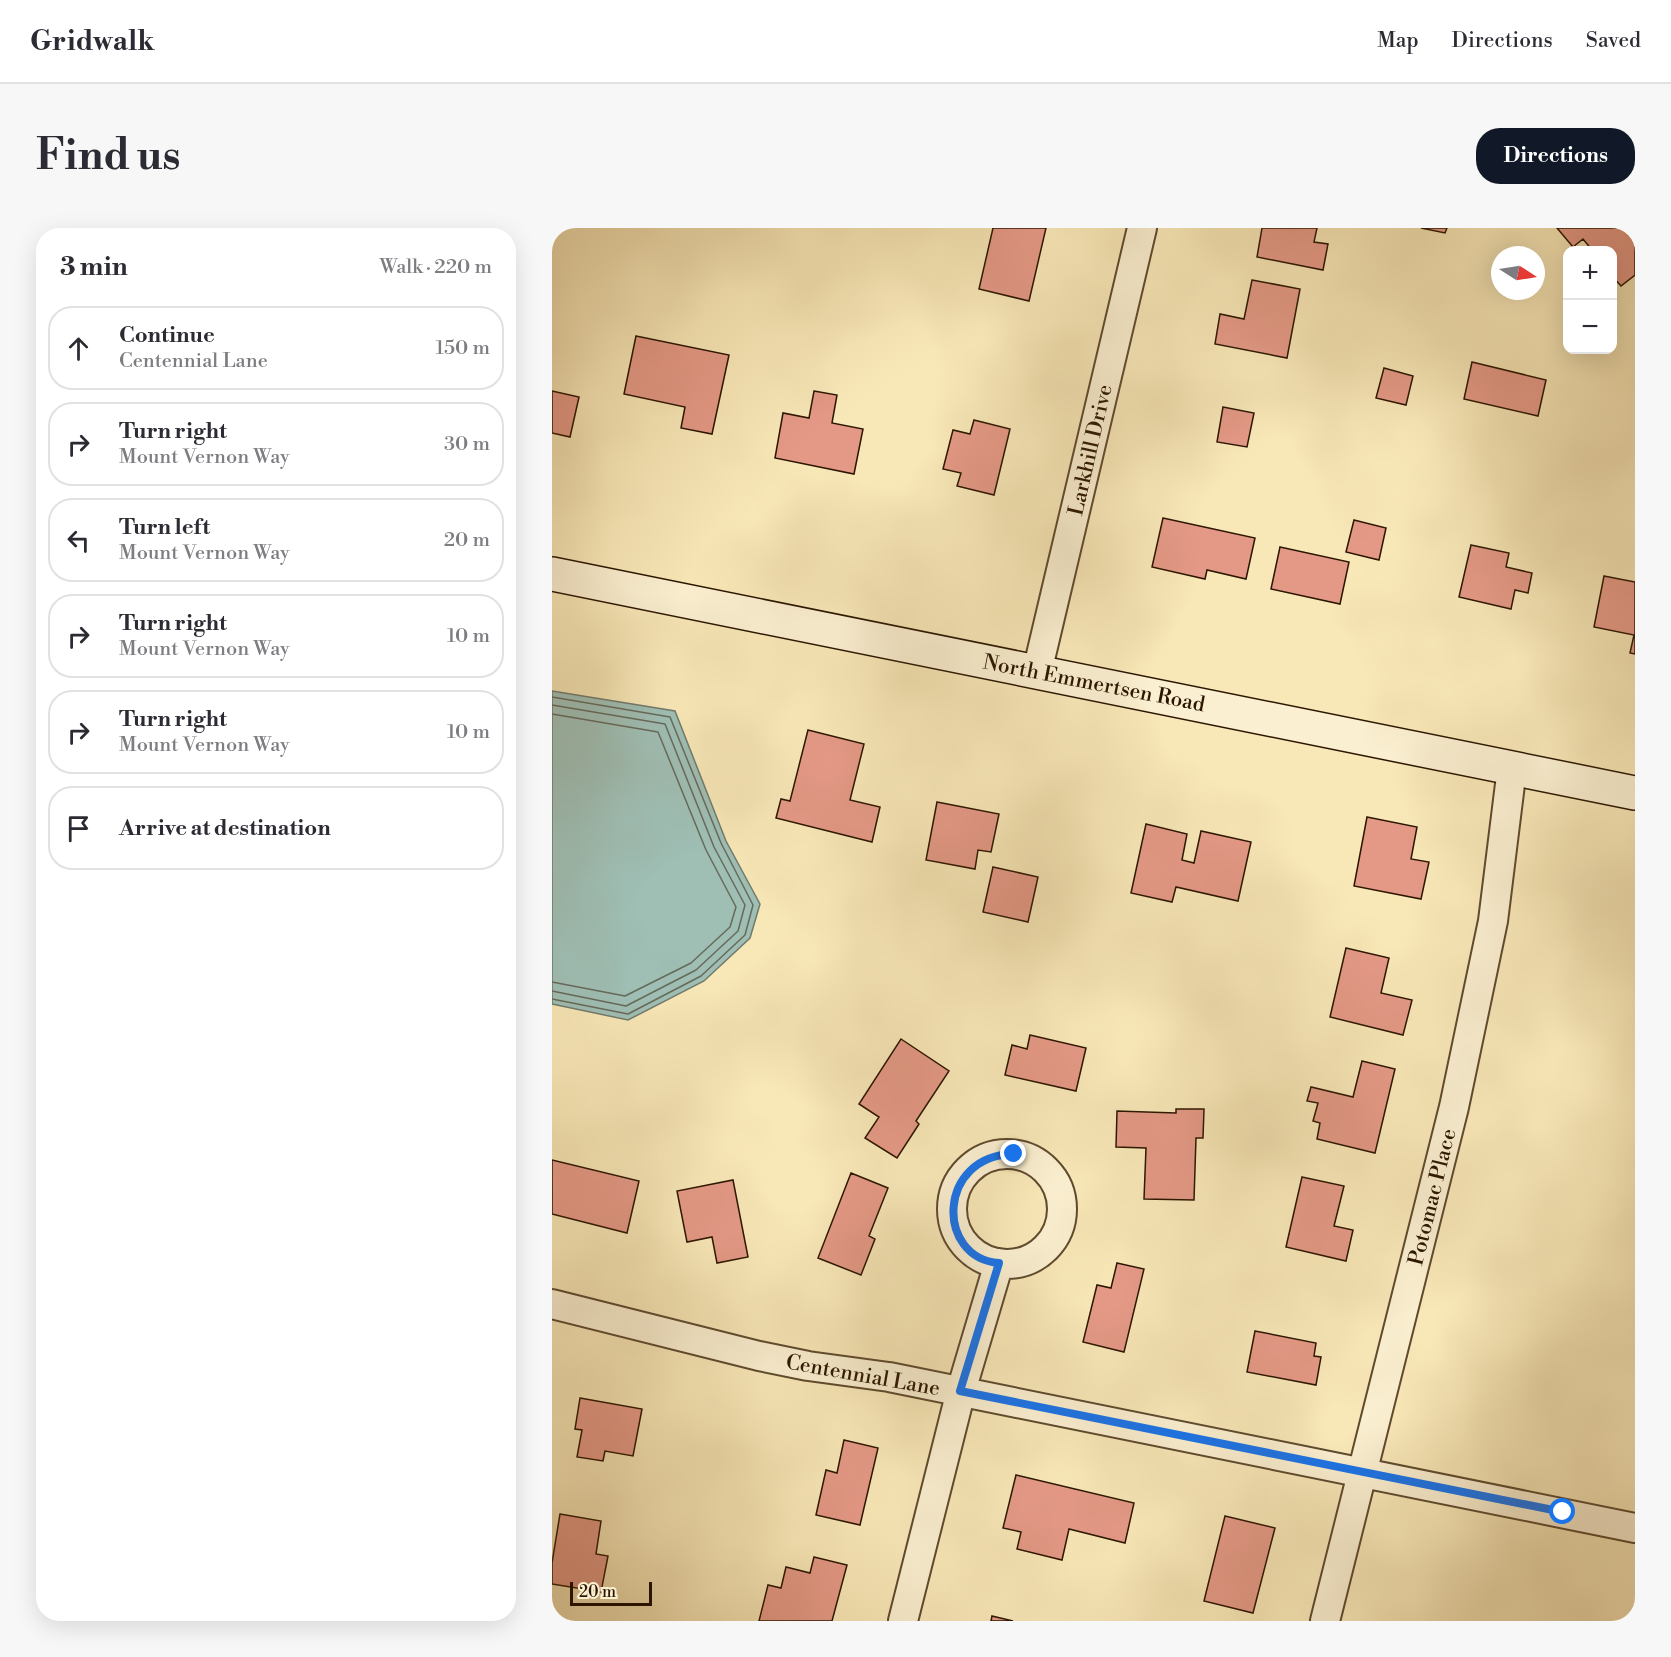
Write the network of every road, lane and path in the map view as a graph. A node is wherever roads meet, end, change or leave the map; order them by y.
1 (1142, 228) edge
2 (552, 574) edge
3 (1037, 672) junction
4 (1512, 768) junction
5 (1635, 793) edge
6 (999, 1263) dead end
7 (552, 1304) edge
8 (960, 1391) junction
9 (1363, 1472) junction
10 (1635, 1528) edge
11 (903, 1621) edge
12 (1325, 1621) edge

1 - 3 street, Larkhill Drive
2 - 3 street, North Emmertsen Road
3 - 4 street, North Emmertsen Road
4 - 5 street, North Emmertsen Road
4 - 9 street, Potomac Place
6 - 8 street
7 - 8 street, Centennial Lane
8 - 9 street, Centennial Lane
8 - 11 street
9 - 10 street, Centennial Lane
9 - 12 street, Potomac Place

